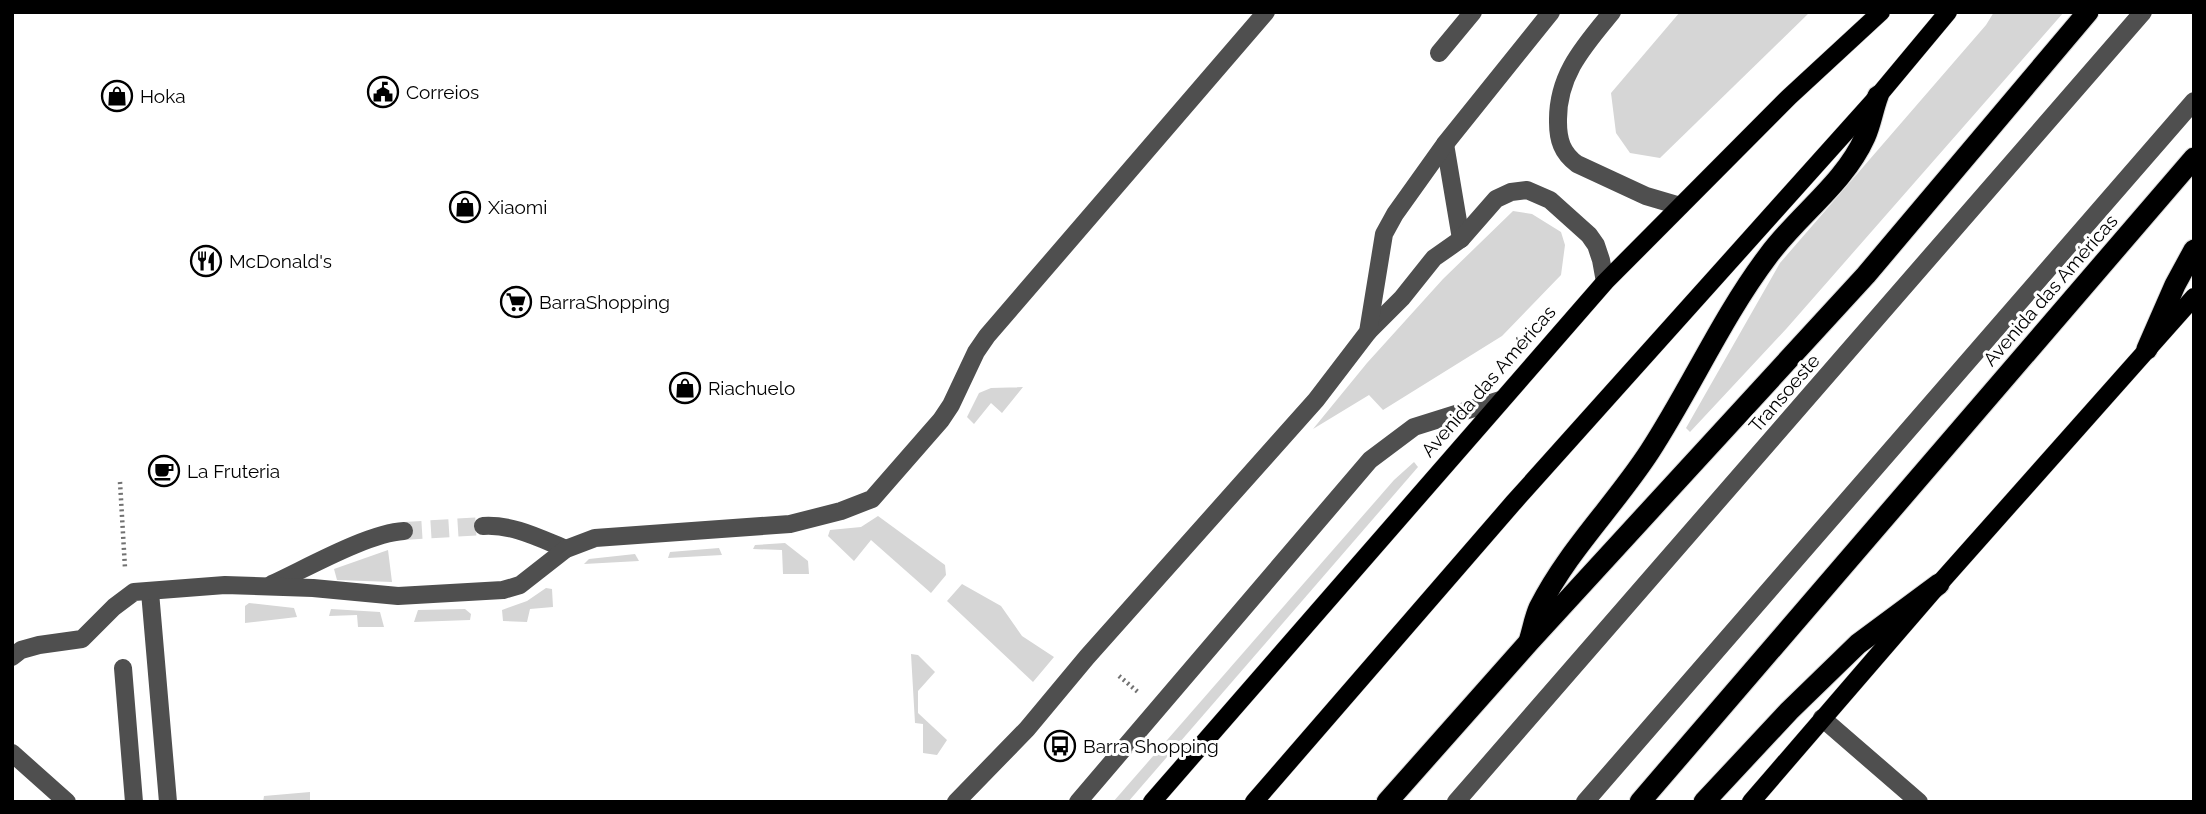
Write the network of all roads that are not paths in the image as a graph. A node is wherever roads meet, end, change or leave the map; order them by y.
1 (1266, 12) edge
2 (1473, 12) edge
3 (1551, 12) edge
4 (1612, 12) edge
5 (1881, 12) edge
6 (1948, 12) edge
7 (2088, 12) edge
8 (2143, 12) edge
9 (1439, 53) dead end
10 (1878, 96) junction
11 (2194, 101) edge
12 (1445, 144) junction
13 (2194, 158) edge
14 (1680, 206) junction
15 (1461, 239) junction
16 (2194, 250) edge
17 (1605, 282) junction
18 (2194, 297) edge
19 (1368, 332) junction
20 (2147, 349) junction
21 (1500, 400) junction
22 (482, 526) tunnel mouth
23 (404, 531) tunnel mouth
24 (566, 549) junction
25 (1939, 584) junction
26 (268, 586) junction
27 (150, 592) junction
28 (1529, 642) junction
29 (12, 657) edge
30 (122, 668) dead end
31 (1822, 719) junction
32 (12, 753) edge
33 (67, 802) edge
34 (134, 802) edge
35 (167, 802) edge
36 (956, 802) edge
37 (1078, 802) edge
38 (1152, 802) edge
39 (1254, 802) edge
40 (1387, 802) edge
41 (1456, 802) edge
42 (1584, 802) edge
43 (1640, 802) edge
44 (1704, 802) edge
45 (1751, 802) edge
46 (1919, 802) edge

1 - 24 lane
2 - 9 lane
3 - 12 lane
4 - 14 lane
5 - 14 main road, Avenida das Américas
6 - 10 main road
7 - 28 highway
8 - 41 lane, Transoeste
10 - 28 highway
10 - 39 main road
11 - 42 lane
12 - 15 lane
12 - 19 lane
13 - 43 highway, Avenida das Américas
14 - 17 main road, Avenida das Américas
15 - 17 lane
15 - 19 lane
16 - 20 highway
17 - 21 main road, Avenida das Américas
18 - 20 main road
19 - 36 lane
20 - 25 main road
21 - 37 lane
21 - 38 main road, Avenida das Américas
22 - 24 lane
23 - 26 lane
24 - 26 lane
25 - 31 main road
25 - 44 highway
26 - 27 lane
27 - 29 lane
27 - 35 lane
28 - 40 highway
30 - 34 lane
31 - 45 main road
31 - 46 lane
32 - 33 lane

